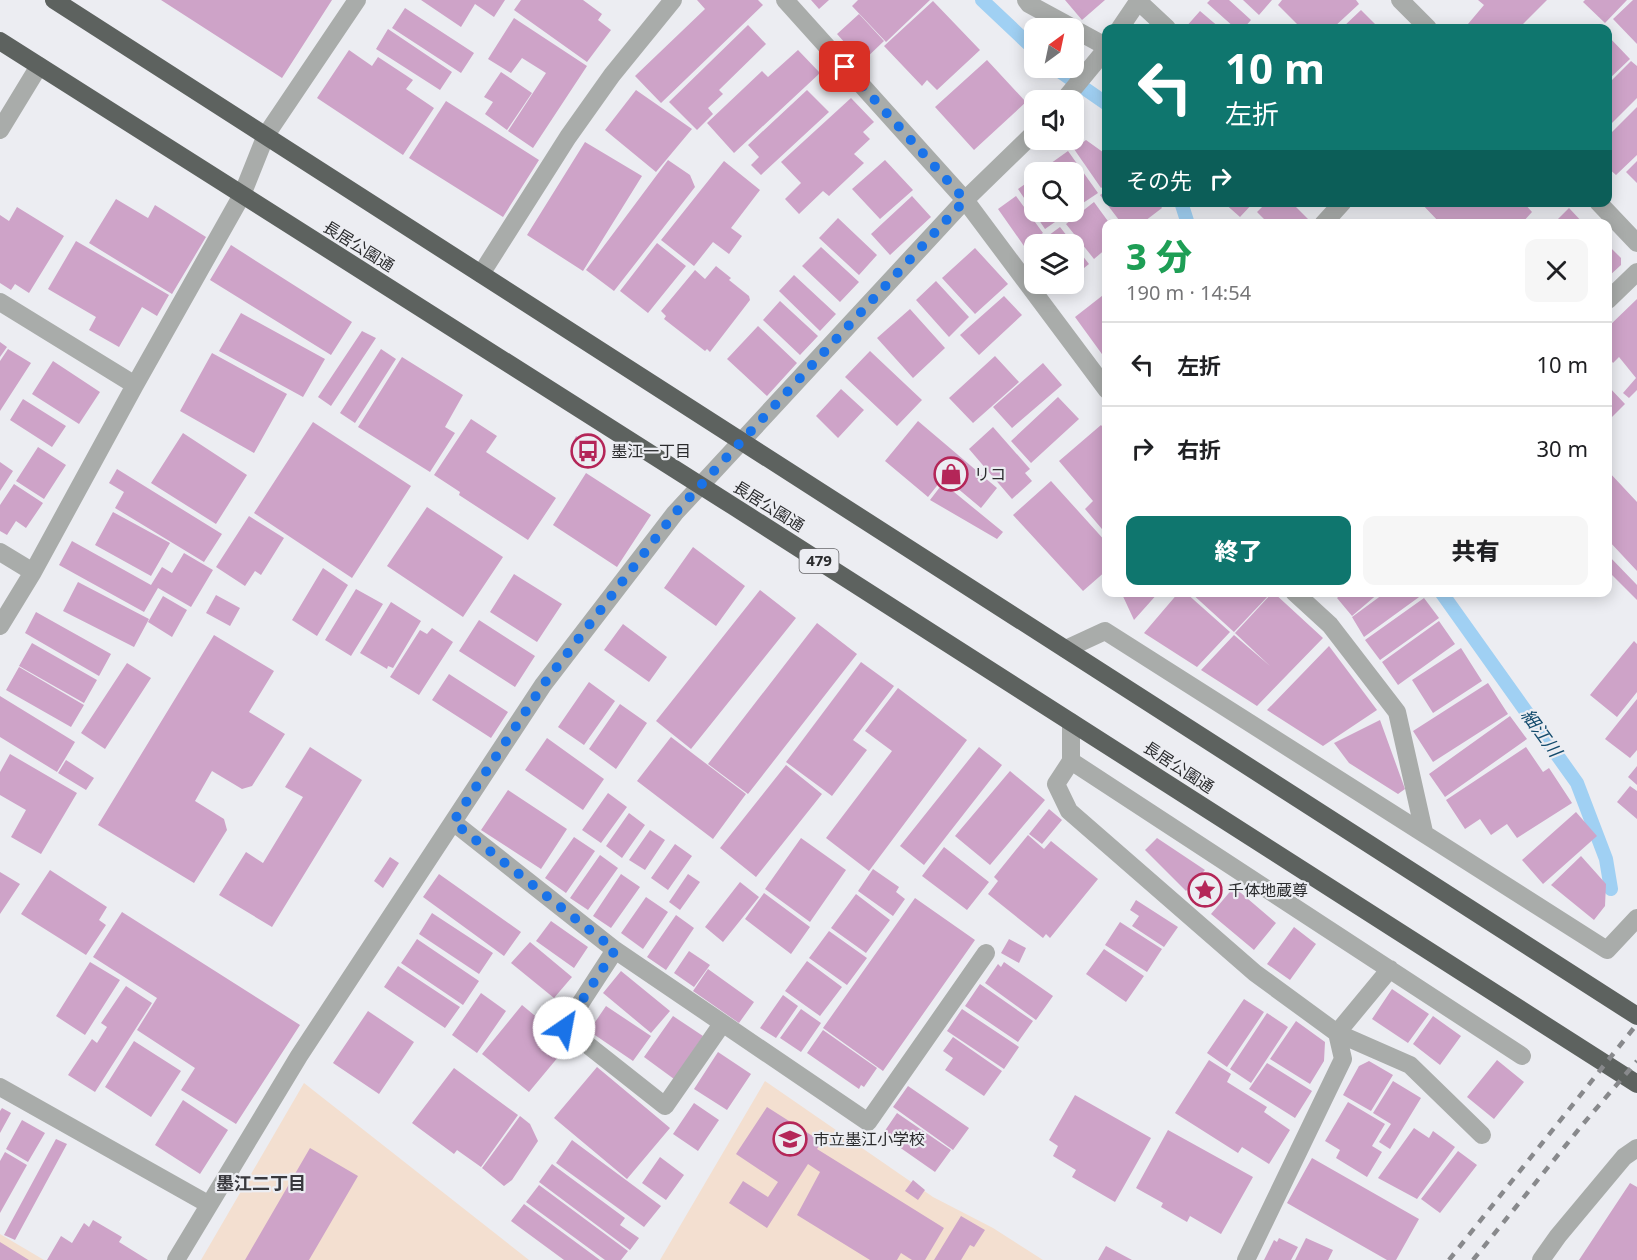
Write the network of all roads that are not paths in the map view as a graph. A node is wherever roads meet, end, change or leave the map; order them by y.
1 (54, 0) edge
2 (357, 0) edge
3 (673, 0) edge
4 (785, 0) edge
5 (1026, 0) edge
6 (1400, 0) edge
7 (1139, 1) edge
8 (1054, 18) edge
9 (1123, 24) edge
10 (1163, 24) edge
11 (1424, 24) edge
12 (1084, 35) edge
13 (0, 41) edge
14 (1102, 45) edge
15 (1102, 54) edge
16 (39, 66) junction
17 (1072, 90) edge
18 (0, 130) edge
19 (266, 135) junction
20 (1024, 143) edge
21 (242, 195) junction
22 (965, 200) junction
23 (1338, 207) edge
24 (1603, 207) edge
25 (1327, 219) edge
26 (1637, 243) edge
27 (1637, 272) edge
28 (481, 274) junction
29 (1612, 296) edge
30 (0, 302) edge
31 (1102, 383) edge
32 (135, 385) junction
33 (743, 440) junction
34 (701, 486) junction
35 (0, 552) edge
36 (33, 572) junction
37 (1299, 597) edge
38 (0, 626) edge
39 (1066, 649) junction
40 (1071, 722) junction
41 (1071, 761) junction
42 (453, 822) junction
43 (1424, 832) junction
44 (1637, 918) edge
45 (615, 950) junction
46 (986, 953) dead end
47 (1390, 969) junction
48 (1637, 1016) edge
49 (722, 1024) junction
50 (1337, 1033) junction
51 (1522, 1056) dead end
52 (1637, 1084) edge
53 (0, 1087) edge
54 (1482, 1135) dead end
55 (1637, 1148) edge
56 (208, 1204) junction
57 (176, 1260) edge
58 (1246, 1260) edge
59 (1540, 1260) edge

1 - 19 highway
2 - 19 street
3 - 28 street
4 - 22 street
5 - 8 street
6 - 11 street
7 - 9 street
7 - 10 street
12 - 14 street
13 - 16 highway, 長居公園通 / 479
15 - 17 street
16 - 18 street
16 - 21 highway, 長居公園通 / 479
19 - 21 street
19 - 28 highway
20 - 22 street
21 - 32 street
21 - 34 highway, 長居公園通 / 479
22 - 31 street
22 - 33 street
23 - 25 street
24 - 26 street
27 - 29 street
28 - 33 highway
30 - 32 street
32 - 36 street
33 - 34 street
33 - 39 highway
34 - 40 highway, 長居公園通 / 479
34 - 42 street
35 - 36 street
36 - 38 street
37 - 43 street
39 - 43 street
39 - 48 highway
40 - 41 street
40 - 52 highway, 長居公園通 / 479
41 - 47 street
41 - 50 street
42 - 45 street
42 - 56 street
43 - 44 street
45 - 49 street
45 - 49 street
46 - 49 street
47 - 50 street
47 - 51 street
50 - 54 street
50 - 58 street
53 - 56 street
55 - 59 street
56 - 57 street

